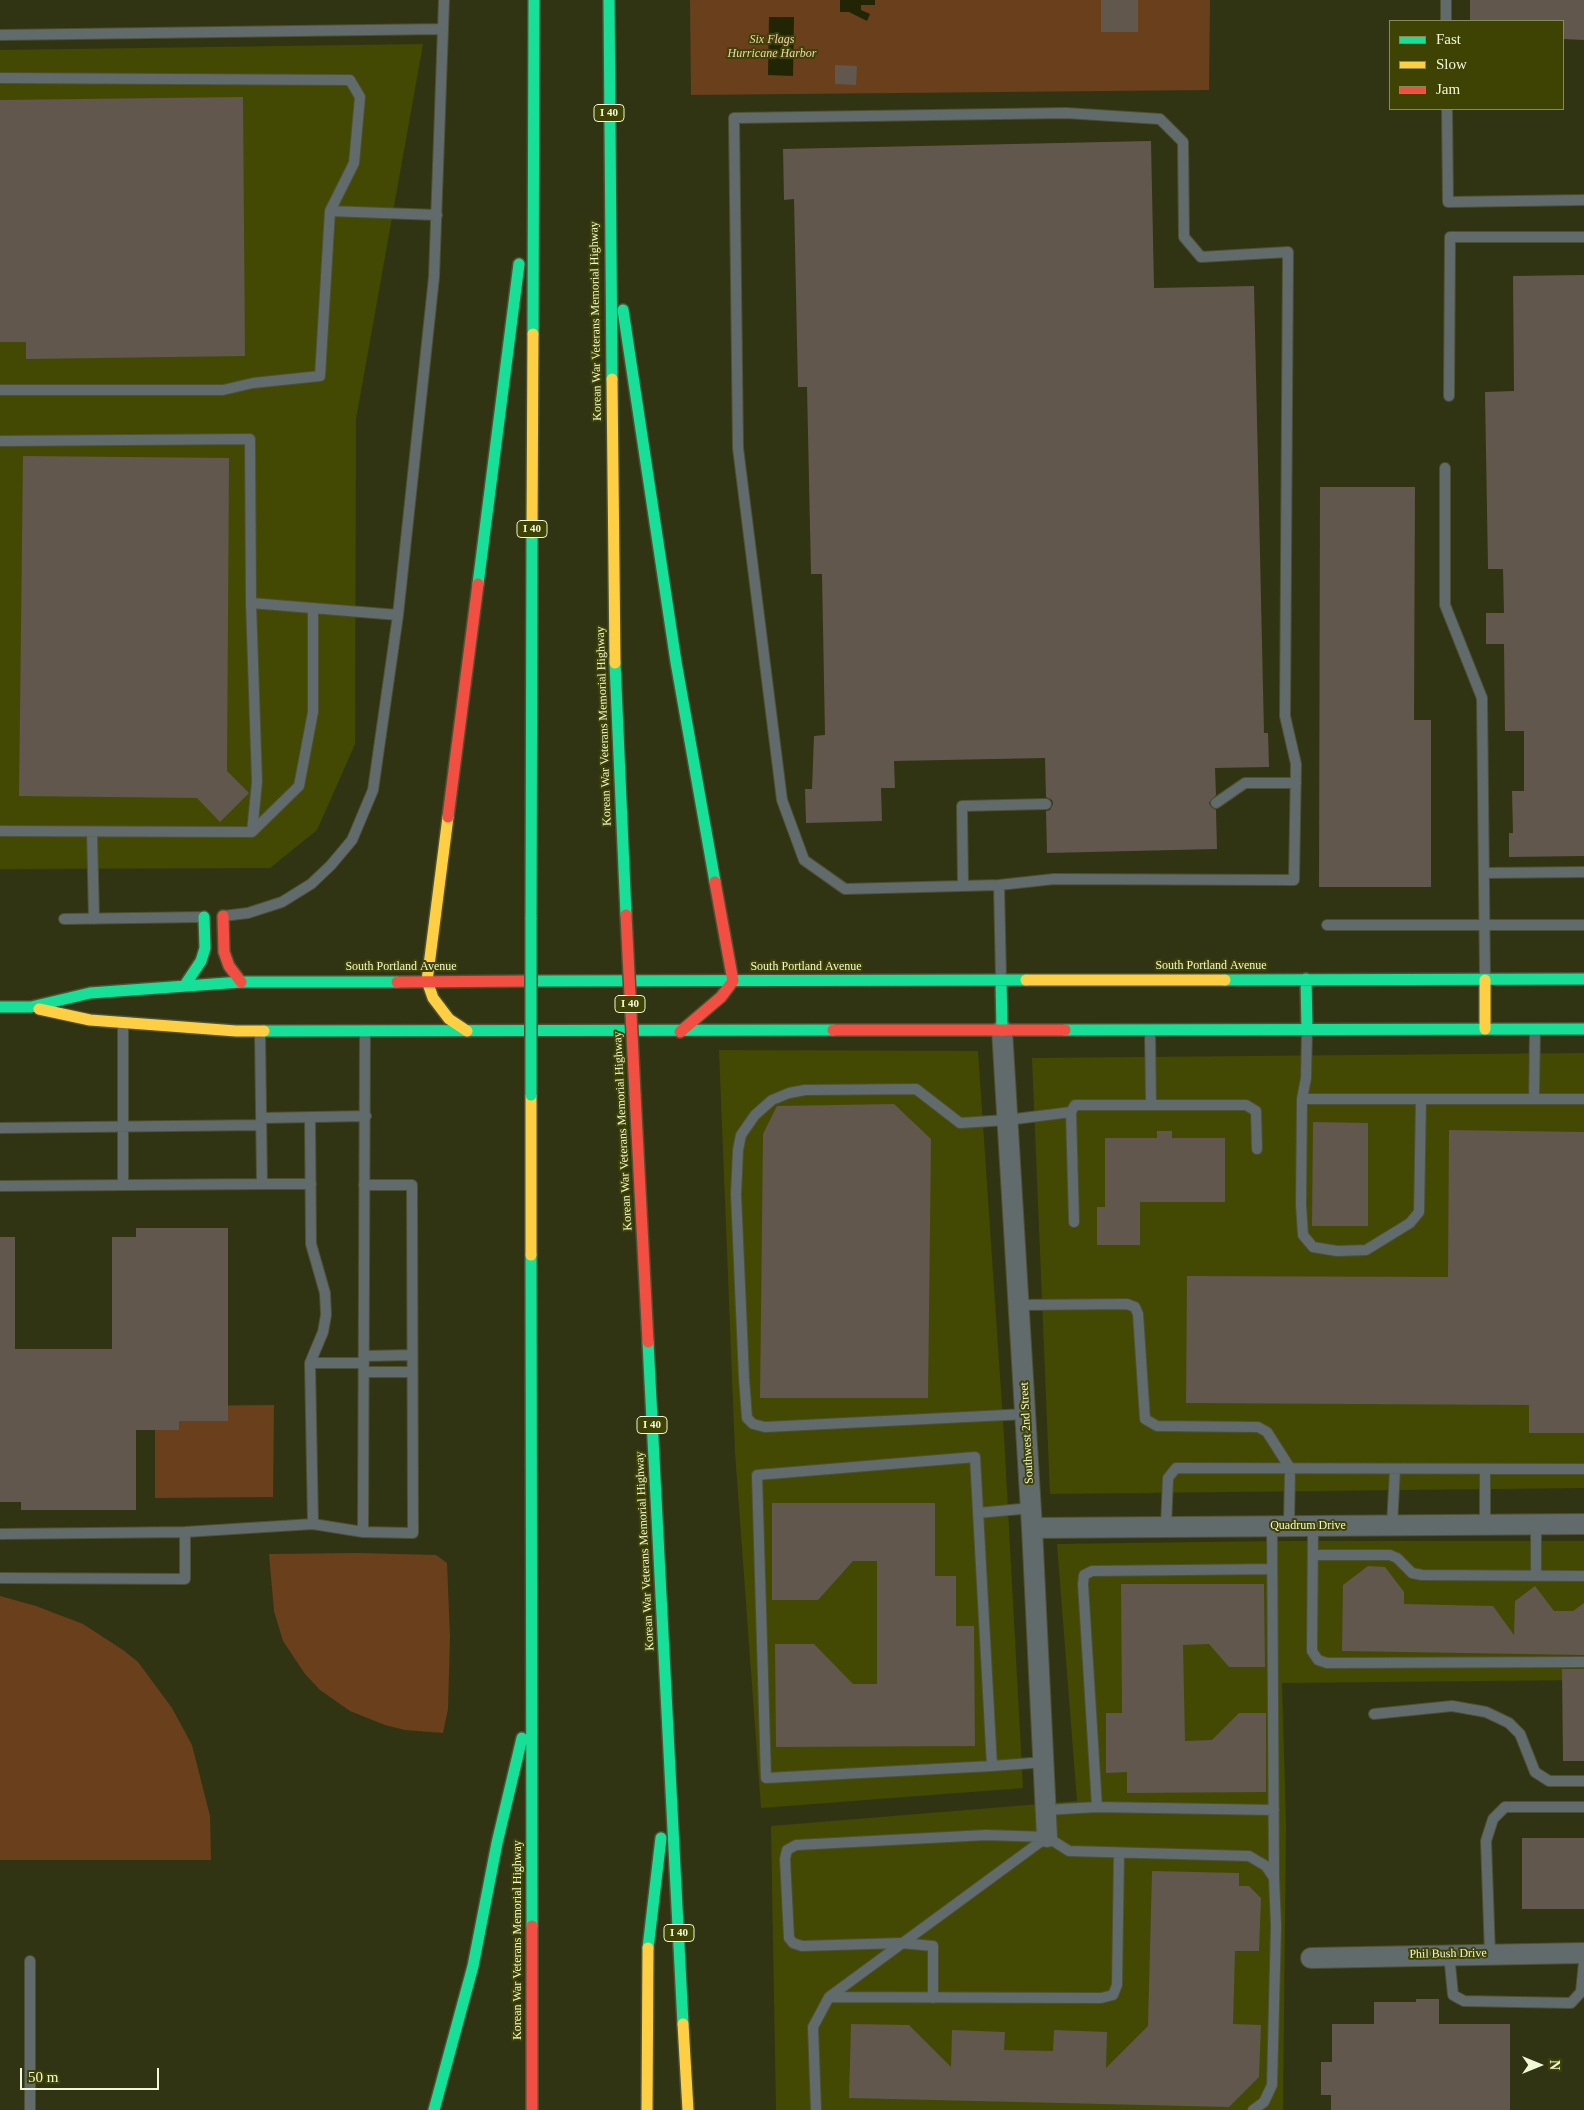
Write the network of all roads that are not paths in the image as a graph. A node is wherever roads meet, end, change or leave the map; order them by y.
1 (444, 0) edge
2 (534, 0) edge
3 (608, 0) edge
4 (1446, 0) edge
5 (1446, 20) edge
6 (442, 29) junction
7 (0, 35) edge
8 (0, 78) edge
9 (1447, 110) edge
10 (534, 138) junction
11 (1584, 200) edge
12 (330, 211) junction
13 (437, 214) junction
14 (609, 226) junction
15 (1584, 237) edge
16 (0, 390) edge
17 (1448, 396) dead end
18 (0, 441) edge
19 (1444, 468) dead end
20 (251, 603) junction
21 (313, 608) junction
22 (398, 615) junction
23 (1296, 783) junction
24 (1216, 803) dead end
25 (1046, 804) dead end
26 (0, 831) edge
27 (92, 832) junction
28 (252, 832) junction
29 (1584, 872) edge
30 (1485, 873) junction
31 (999, 885) junction
32 (963, 886) junction
33 (223, 916) junction
34 (204, 917) junction
35 (64, 919) dead end
36 (94, 919) junction
37 (1327, 925) dead end
38 (1485, 925) junction
39 (1584, 925) edge
40 (1306, 979) junction
41 (1584, 979) edge
42 (1001, 980) junction
43 (1485, 980) junction
44 (427, 981) junction
45 (733, 981) junction
46 (241, 982) junction
47 (185, 985) junction
48 (0, 1007) edge
49 (31, 1007) junction
50 (123, 1023) junction
51 (1307, 1029) junction
52 (1485, 1029) junction
53 (1535, 1029) junction
54 (1584, 1029) edge
55 (1002, 1030) junction
56 (1150, 1030) junction
57 (260, 1031) junction
58 (365, 1031) junction
59 (467, 1031) junction
60 (680, 1032) junction
61 (1302, 1099) junction
62 (1421, 1099) junction
63 (1534, 1099) junction
64 (1584, 1099) edge
65 (1151, 1105) junction
66 (1071, 1112) junction
67 (366, 1116) junction
68 (310, 1117) junction
69 (1007, 1120) junction
70 (261, 1121) junction
71 (123, 1127) junction
72 (0, 1128) edge
73 (1257, 1149) dead end
74 (123, 1184) junction
75 (262, 1184) junction
76 (311, 1184) junction
77 (0, 1186) edge
78 (364, 1186) junction
79 (1074, 1222) dead end
80 (1019, 1305) junction
81 (412, 1355) junction
82 (310, 1364) junction
83 (364, 1364) junction
84 (412, 1372) junction
85 (1026, 1414) junction
86 (1290, 1468) junction
87 (1395, 1469) junction
88 (1485, 1469) junction
89 (1584, 1469) edge
90 (1031, 1508) junction
91 (978, 1513) junction
92 (312, 1524) junction
93 (1485, 1524) junction
94 (1536, 1524) junction
95 (1584, 1524) edge
96 (1392, 1525) junction
97 (1281, 1526) junction
98 (1312, 1526) junction
99 (1166, 1527) junction
100 (1032, 1528) junction
101 (186, 1532) junction
102 (363, 1532) junction
103 (0, 1534) edge
104 (1312, 1555) junction
105 (1272, 1569) junction
106 (1536, 1576) junction
107 (1584, 1576) edge
108 (0, 1578) edge
109 (1584, 1662) edge
110 (532, 1695) junction
111 (1374, 1714) dead end
112 (670, 1756) junction
113 (1045, 1762) junction
114 (992, 1766) junction
115 (1584, 1781) edge
116 (1584, 1806) edge
117 (1097, 1807) junction
118 (1046, 1810) junction
119 (1274, 1810) junction
120 (1047, 1837) junction
121 (1119, 1853) junction
122 (1274, 1878) junction
123 (901, 1943) junction
124 (1584, 1953) edge
125 (1448, 1954) junction
126 (1490, 1954) junction
127 (1311, 1958) dead end
128 (30, 1961) dead end
129 (1584, 1962) edge
130 (829, 1997) junction
131 (933, 1998) junction
132 (30, 2110) edge
133 (434, 2110) edge
134 (532, 2110) edge
135 (647, 2110) edge
136 (688, 2110) edge
137 (816, 2110) edge
138 (1253, 2110) edge

1 - 6 lane
2 - 10 main road, Korean War Veterans Memorial Highway / I 40
3 - 14 main road, Korean War Veterans Memorial Highway / I 40
4 - 5 lane
6 - 7 lane
6 - 13 lane
8 - 12 lane
9 - 11 lane
10 - 44 main road
10 - 110 main road, Korean War Veterans Memorial Highway / I 40, bridge
12 - 13 lane
12 - 16 lane
13 - 22 lane
14 - 45 main road
14 - 112 main road, Korean War Veterans Memorial Highway / I 40, bridge
15 - 17 lane
18 - 20 lane
19 - 30 lane
20 - 21 lane
20 - 28 lane
21 - 22 lane
21 - 28 lane
22 - 33 lane
23 - 24 lane
23 - 31 lane
23 - 32 lane
25 - 32 lane
26 - 27 lane
27 - 28 lane
27 - 36 lane
29 - 30 lane
30 - 38 lane
31 - 32 lane
31 - 42 lane
33 - 34 lane
33 - 46 main road
34 - 36 lane
34 - 47 main road
35 - 36 lane
37 - 38 lane
38 - 39 lane
38 - 43 lane
40 - 42 main road, South Portland Avenue
40 - 43 main road, South Portland Avenue
40 - 51 main road
41 - 43 main road, South Portland Avenue
42 - 45 main road, South Portland Avenue
42 - 55 main road
43 - 52 main road
44 - 45 main road, South Portland Avenue
44 - 46 main road, South Portland Avenue
44 - 59 main road
45 - 60 main road
46 - 47 main road, South Portland Avenue
47 - 49 main road, South Portland Avenue
48 - 49 main road, South Portland Avenue
49 - 50 main road, South Portland Avenue
50 - 57 main road, South Portland Avenue
50 - 71 lane
51 - 52 main road, South Portland Avenue
51 - 56 main road, South Portland Avenue
51 - 61 lane
52 - 53 main road, South Portland Avenue
53 - 54 main road, South Portland Avenue
53 - 63 lane
55 - 56 main road, South Portland Avenue
55 - 60 main road, South Portland Avenue
55 - 69 street, Southwest 2nd Street
56 - 65 lane
57 - 58 main road, South Portland Avenue
57 - 70 lane
58 - 59 main road, South Portland Avenue
58 - 67 lane
59 - 60 main road, South Portland Avenue
61 - 62 lane
61 - 62 lane
62 - 63 lane
63 - 64 lane
65 - 66 lane
65 - 73 lane
66 - 69 lane
66 - 79 lane
67 - 68 lane
67 - 78 lane
68 - 70 lane
68 - 76 lane
69 - 80 street, Southwest 2nd Street
69 - 85 lane
70 - 71 lane
70 - 75 lane
71 - 72 lane
71 - 74 lane
74 - 75 lane
74 - 77 lane
75 - 76 lane
76 - 82 lane
78 - 81 lane
78 - 83 lane
80 - 85 street, Southwest 2nd Street
80 - 86 lane
81 - 83 lane
81 - 84 lane
82 - 83 lane
82 - 92 lane
83 - 84 lane
83 - 102 lane
84 - 102 lane
85 - 90 street, Southwest 2nd Street
86 - 87 lane
86 - 97 lane
86 - 99 lane
87 - 88 lane
87 - 96 lane
88 - 89 lane
88 - 93 lane
90 - 91 lane
90 - 100 street, Southwest 2nd Street
91 - 114 lane
91 - 114 lane
92 - 101 lane
92 - 102 lane
93 - 94 street, Quadrum Drive
93 - 96 street, Quadrum Drive
94 - 95 street, Quadrum Drive
94 - 106 lane
96 - 98 street, Quadrum Drive
97 - 98 street, Quadrum Drive
97 - 99 street, Quadrum Drive
97 - 105 lane
98 - 104 lane
99 - 100 street, Quadrum Drive
100 - 113 street, Southwest 2nd Street
101 - 103 lane
101 - 108 lane
104 - 106 lane
104 - 109 lane
105 - 117 lane
105 - 119 lane
106 - 107 lane
110 - 133 main road
110 - 134 main road, Korean War Veterans Memorial Highway / I 40
111 - 115 lane
112 - 135 main road
112 - 136 main road, Korean War Veterans Memorial Highway / I 40
113 - 114 lane
113 - 118 street, Southwest 2nd Street
116 - 126 lane
117 - 118 lane
117 - 119 lane
118 - 120 street, Southwest 2nd Street
119 - 122 lane
120 - 121 lane
120 - 123 lane
120 - 123 lane
121 - 122 lane
121 - 131 lane
122 - 138 lane
123 - 130 lane
123 - 131 lane
124 - 126 street, Phil Bush Drive
125 - 126 street, Phil Bush Drive
125 - 127 street, Phil Bush Drive
125 - 129 lane
128 - 132 lane
130 - 131 lane
130 - 137 lane

